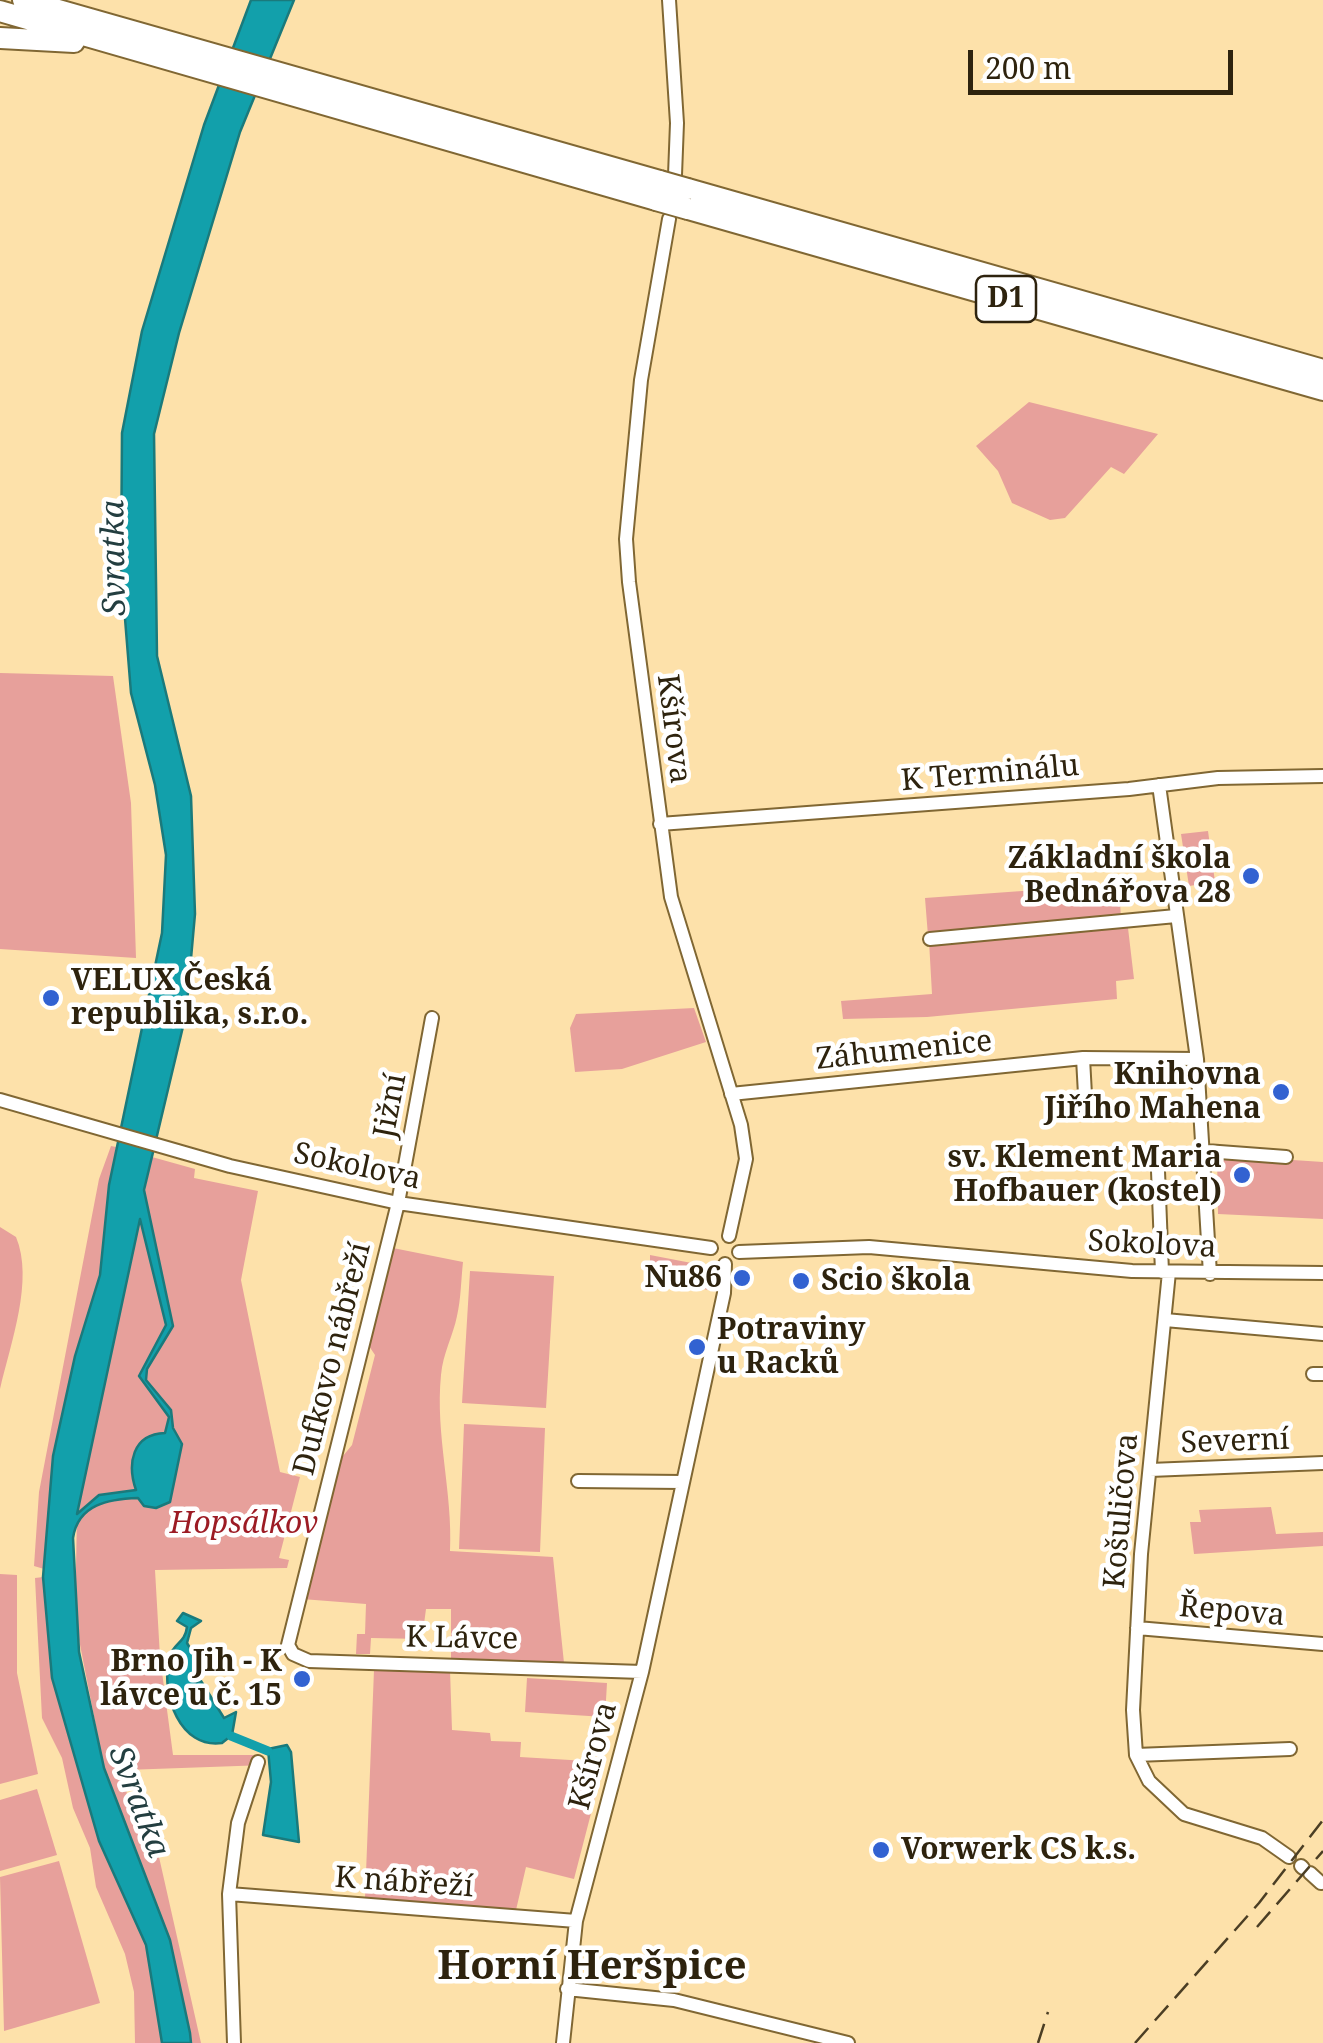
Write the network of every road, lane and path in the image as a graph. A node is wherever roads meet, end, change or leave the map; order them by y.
1 (22, 0) edge
2 (669, 0) edge
3 (80, 1) edge
4 (0, 11) edge
5 (0, 38) edge
6 (140, 51) junction
7 (193, 57) junction
8 (674, 191) junction
9 (669, 220) dead end
10 (1323, 370) edge
11 (1323, 390) edge
12 (1323, 776) edge
13 (1159, 785) junction
14 (660, 824) junction
15 (1176, 916) junction
16 (930, 940) dead end
17 (432, 1018) dead end
18 (1083, 1058) junction
19 (1196, 1059) junction
20 (731, 1094) junction
21 (0, 1100) edge
22 (1086, 1113) dead end
23 (1206, 1152) junction
24 (1286, 1157) dead end
25 (1158, 1171) dead end
26 (398, 1203) junction
27 (729, 1236) junction
28 (710, 1248) junction
29 (739, 1252) junction
30 (725, 1264) junction
31 (1165, 1272) junction
32 (1323, 1273) edge
33 (1210, 1274) junction
34 (1165, 1320) junction
35 (1323, 1334) edge
36 (1323, 1463) edge
37 (1150, 1470) junction
38 (578, 1481) dead end
39 (683, 1482) junction
40 (1137, 1628) junction
41 (1323, 1644) edge
42 (288, 1645) joint
43 (642, 1672) junction
44 (1279, 1734) dead end
45 (1136, 1755) junction
46 (258, 1762) dead end
47 (1290, 1856) dead end
48 (229, 1894) junction
49 (576, 1922) junction
50 (568, 1988) junction
51 (234, 2043) edge
52 (563, 2043) edge
53 (848, 2043) edge

1 - 7 highway, D1
2 - 8 street
3 - 7 highway
4 - 6 highway, D1
5 - 6 highway
6 - 7 highway, D1
7 - 8 highway, D1
8 - 10 highway, D1
8 - 11 highway, D1
9 - 14 street, Kšírova
12 - 13 street, K Terminálu
13 - 14 street, K Terminálu
13 - 15 street
14 - 20 street, Kšírova
15 - 16 street
15 - 19 street
17 - 26 street, Jižní
18 - 19 street, Záhumenice
18 - 20 street, Záhumenice
18 - 22 street
19 - 23 street
20 - 27 street, Kšírova
21 - 26 street, Sokolova
23 - 24 street
23 - 33 street
25 - 31 street, Košuličova
26 - 28 street, Sokolova
26 - 42 street, Dufkovo nábřeží
27 - 28 street
27 - 29 street
28 - 30 street
29 - 30 street
29 - 31 street, Sokolova
30 - 39 street, Kšírova
31 - 33 street, Sokolova
31 - 34 street, Košuličova
32 - 33 street, Sokolova
34 - 35 street
34 - 37 street, Košuličova
36 - 37 street, Severní
37 - 40 street, Košuličova
38 - 39 street
39 - 43 street, Kšírova
40 - 41 street, Řepova
40 - 45 street, Košuličova
42 - 43 street, K Lávce
43 - 49 street, Kšírova
44 - 45 street
45 - 47 street
46 - 48 street
48 - 49 street, K nábřeží
48 - 51 street
49 - 50 street, Kšírova
50 - 52 street, Kšírova
50 - 53 street

